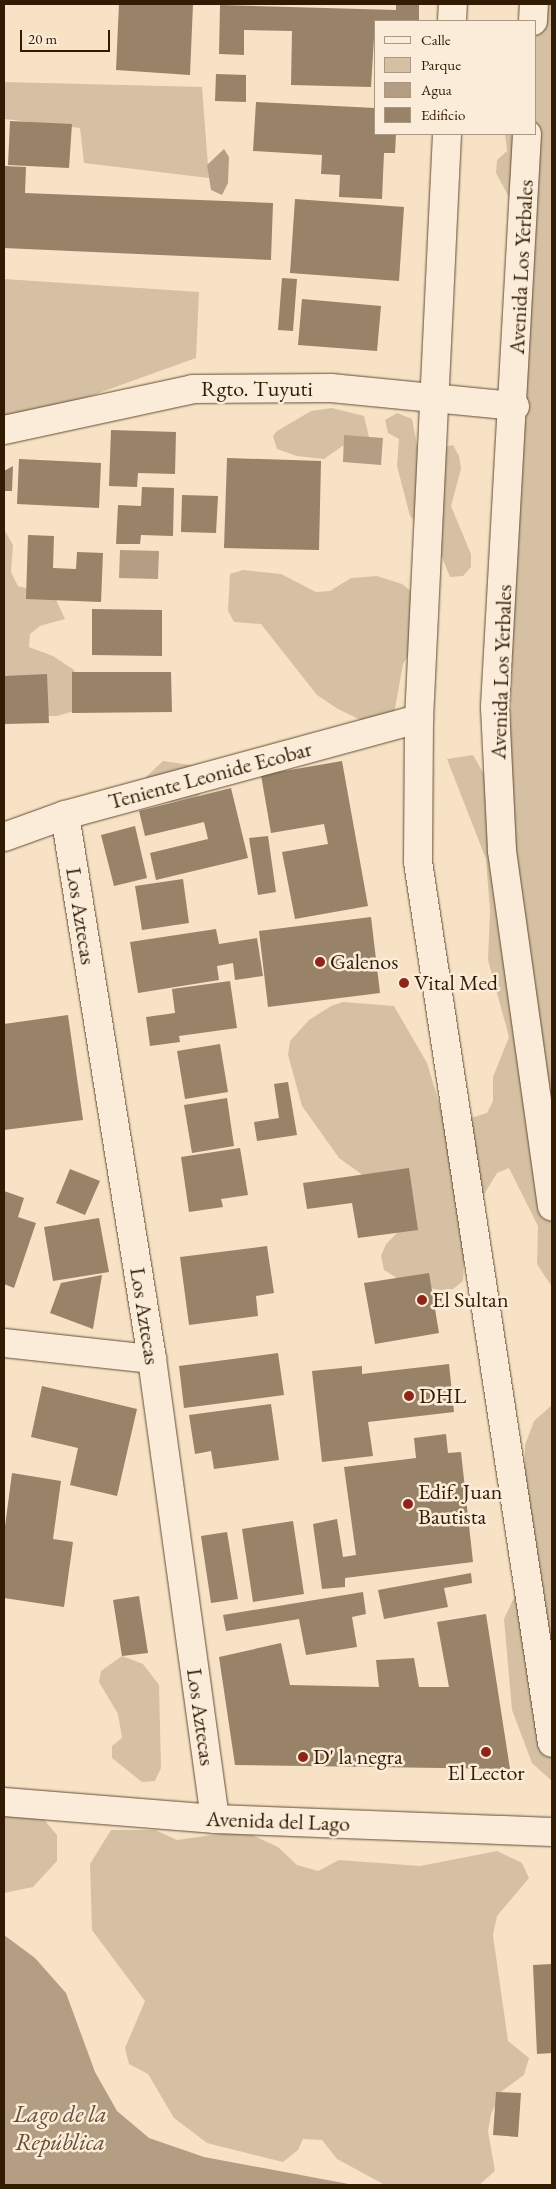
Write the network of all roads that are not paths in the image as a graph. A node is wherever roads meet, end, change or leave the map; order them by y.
1 (453, 4) edge
2 (534, 4) edge
3 (452, 20) edge
4 (533, 20) edge
5 (447, 135) edge
6 (528, 135) edge
7 (434, 396) junction
8 (515, 406) junction
9 (4, 430) edge
10 (419, 719) junction
11 (65, 815) junction
12 (4, 836) edge
13 (552, 1206) edge
14 (4, 1344) edge
15 (152, 1359) junction
16 (552, 1744) edge
17 (4, 1802) edge
18 (215, 1819) junction
19 (552, 1832) edge

1 - 3 street
2 - 4 street
5 - 7 street
6 - 8 street, Avenida Los Yerbales
7 - 8 street, Rgto. Tuyuti
7 - 9 street, Rgto. Tuyuti
7 - 10 street
8 - 13 street, Avenida Los Yerbales
10 - 11 street, Teniente Leonide Ecobar
10 - 16 street
11 - 12 street, Teniente Leonide Ecobar
11 - 15 street, Los Aztecas
14 - 15 street
15 - 18 street, Los Aztecas
17 - 18 street, Avenida del Lago
18 - 19 street, Avenida del Lago

